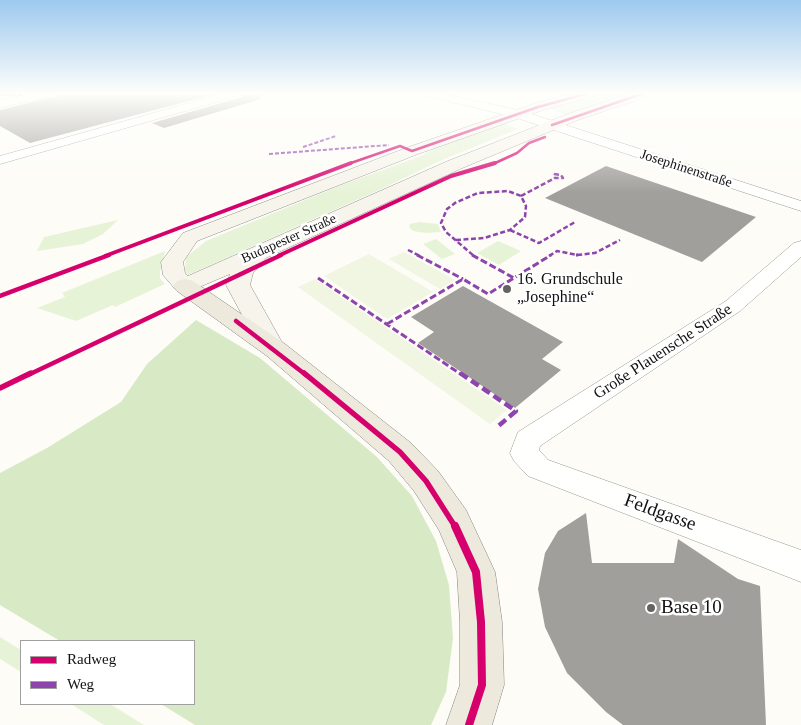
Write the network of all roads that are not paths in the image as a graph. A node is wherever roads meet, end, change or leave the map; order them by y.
1 (117, 127) edge
2 (481, 127) edge
3 (548, 127) edge
4 (558, 127) edge
5 (6, 146) dead end
6 (20, 154) junction
7 (0, 160) edge
8 (801, 206) edge
9 (801, 247) edge
10 (259, 252) junction
11 (186, 286) junction
12 (271, 346) junction
13 (524, 453) joint
14 (801, 566) edge
15 (478, 712) edge

1 - 6 street
2 - 11 main road
3 - 10 main road, Budapester Straße
4 - 8 street, Josephinenstraße
5 - 6 street
6 - 7 street
9 - 13 street, Große Plauensche Straße
10 - 11 main road, Budapester Straße
10 - 12 main road
11 - 12 main road
12 - 15 main road
13 - 14 street, Feldgasse

